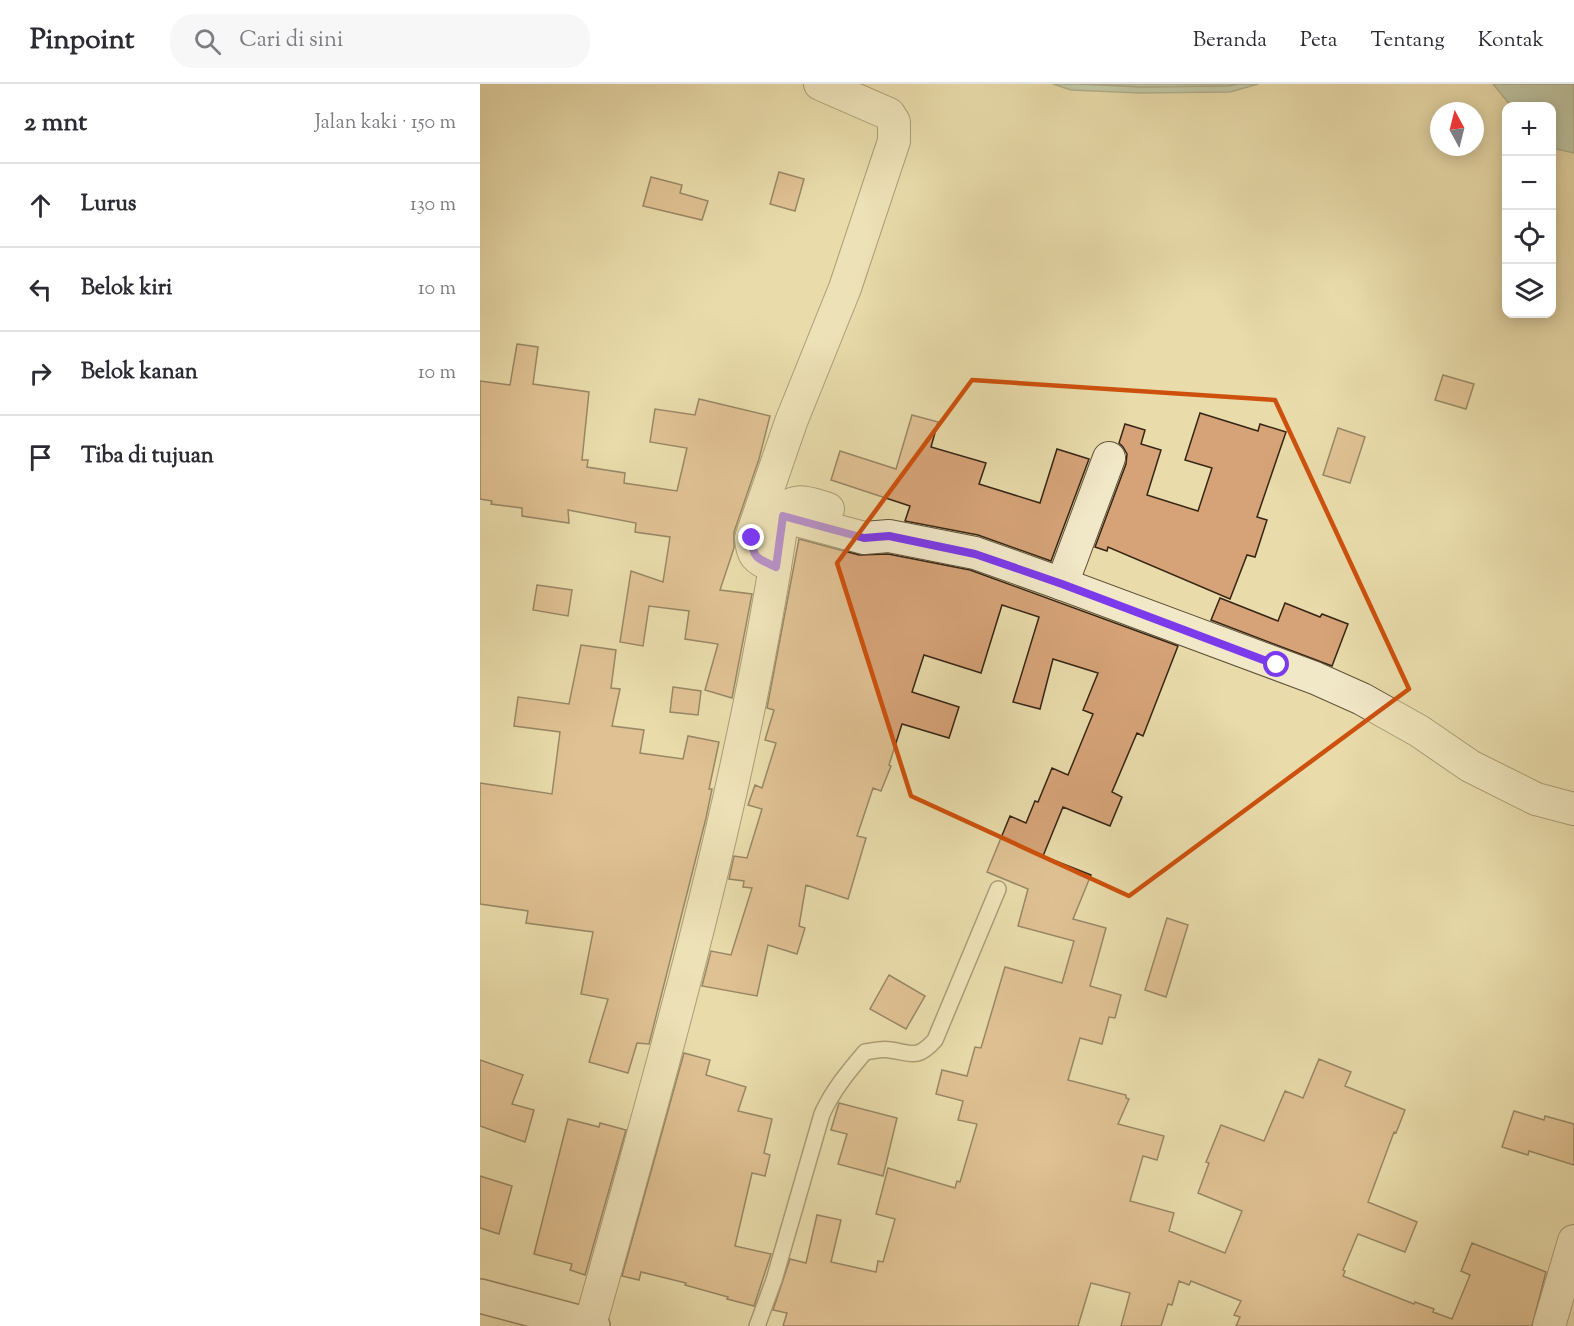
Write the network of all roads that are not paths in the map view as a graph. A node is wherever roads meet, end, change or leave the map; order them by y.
1 (820, 84) edge
2 (1109, 458) dead end
3 (828, 509) dead end
4 (783, 516) junction
5 (776, 567) junction
6 (1062, 584) junction
7 (1574, 808) edge
8 (998, 890) dead end
9 (1574, 1241) edge
10 (480, 1296) edge
11 (592, 1326) edge
12 (757, 1326) edge
13 (1549, 1326) edge

1 - 5 street
2 - 6 street
3 - 4 street
4 - 5 street
4 - 6 street
5 - 11 street
6 - 7 street
8 - 12 lane
9 - 13 street
10 - 11 main road

